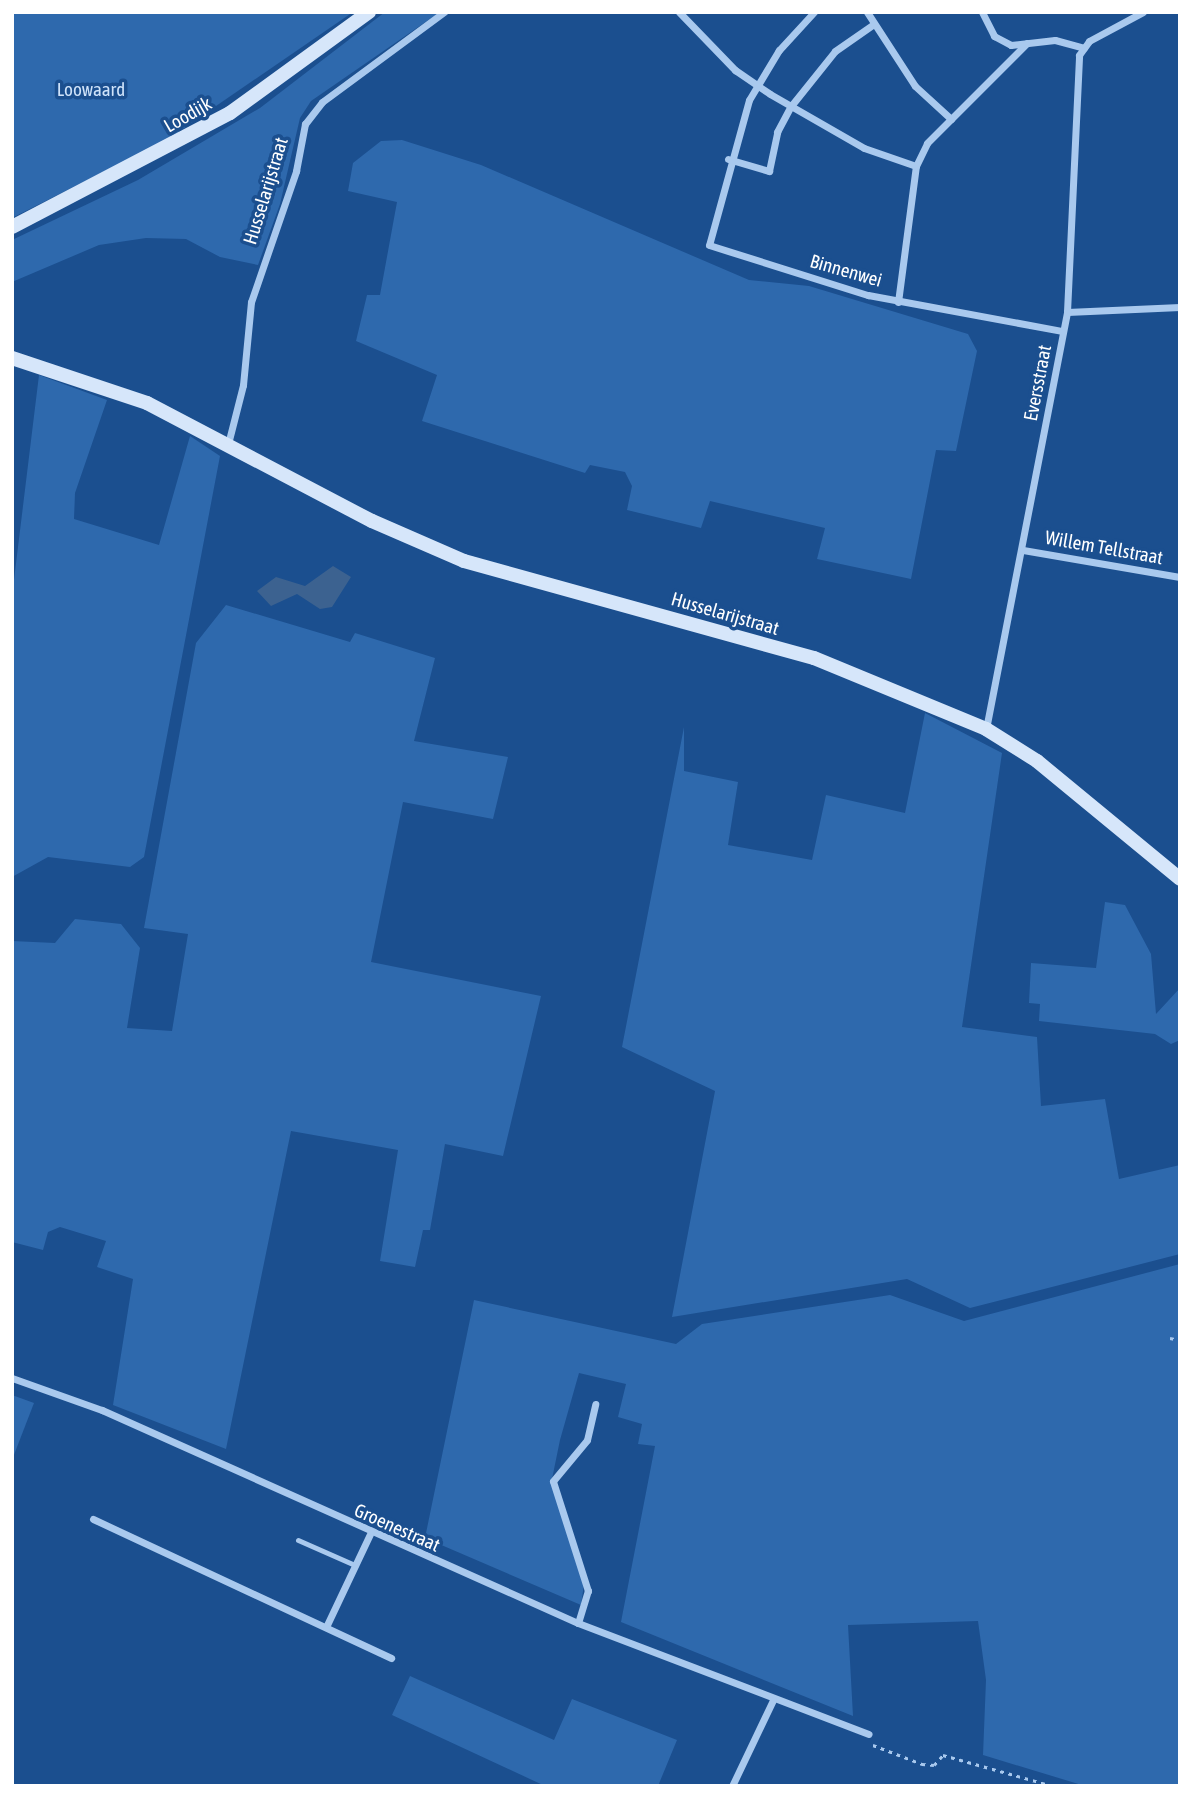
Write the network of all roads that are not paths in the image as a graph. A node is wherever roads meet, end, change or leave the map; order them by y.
1 (369, 12) edge
2 (444, 12) edge
3 (679, 12) edge
4 (814, 12) edge
5 (867, 12) edge
6 (982, 12) edge
7 (1143, 12) edge
8 (874, 24) junction
9 (1027, 43) junction
10 (1086, 44) junction
11 (756, 85) junction
12 (791, 106) junction
13 (949, 116) junction
14 (728, 159) junction
15 (914, 165) junction
16 (12, 227) edge
17 (898, 302) junction
18 (1180, 307) edge
19 (1067, 312) junction
20 (1063, 331) junction
21 (12, 358) edge
22 (228, 444) junction
23 (1023, 550) junction
24 (1180, 578) edge
25 (986, 729) junction
26 (1177, 872) edge
27 (12, 1378) edge
28 (595, 1404) dead end
29 (93, 1519) dead end
30 (370, 1534) junction
31 (298, 1541) dead end
32 (355, 1564) junction
33 (578, 1623) junction
34 (326, 1628) junction
35 (391, 1658) dead end
36 (773, 1700) junction
37 (868, 1734) dead end
38 (732, 1786) edge

1 - 16 street, Loodijk
2 - 22 street, Husselarijstraat
3 - 11 street
4 - 11 street, Binnenwei
5 - 8 street
6 - 9 street
7 - 10 street
8 - 12 street
8 - 13 street
9 - 10 street
9 - 13 street
10 - 19 street, Eversstraat
11 - 12 street
11 - 14 street, Binnenwei
12 - 14 street
12 - 15 street
13 - 15 street
14 - 17 street, Binnenwei
15 - 17 street
17 - 20 street, Binnenwei
18 - 19 street
19 - 20 street, Eversstraat
20 - 23 street, Eversstraat
21 - 22 street, Husselarijstraat
22 - 25 street, Husselarijstraat
23 - 24 street, Willem Tellstraat
23 - 25 street, Eversstraat
25 - 26 street, Husselarijstraat
27 - 30 street, Groenestraat
28 - 33 street
29 - 34 street
30 - 32 street
30 - 33 street, Groenestraat
31 - 32 lane
32 - 34 street
33 - 36 street, Groenestraat
34 - 35 street
36 - 37 street, Groenestraat
36 - 38 street

